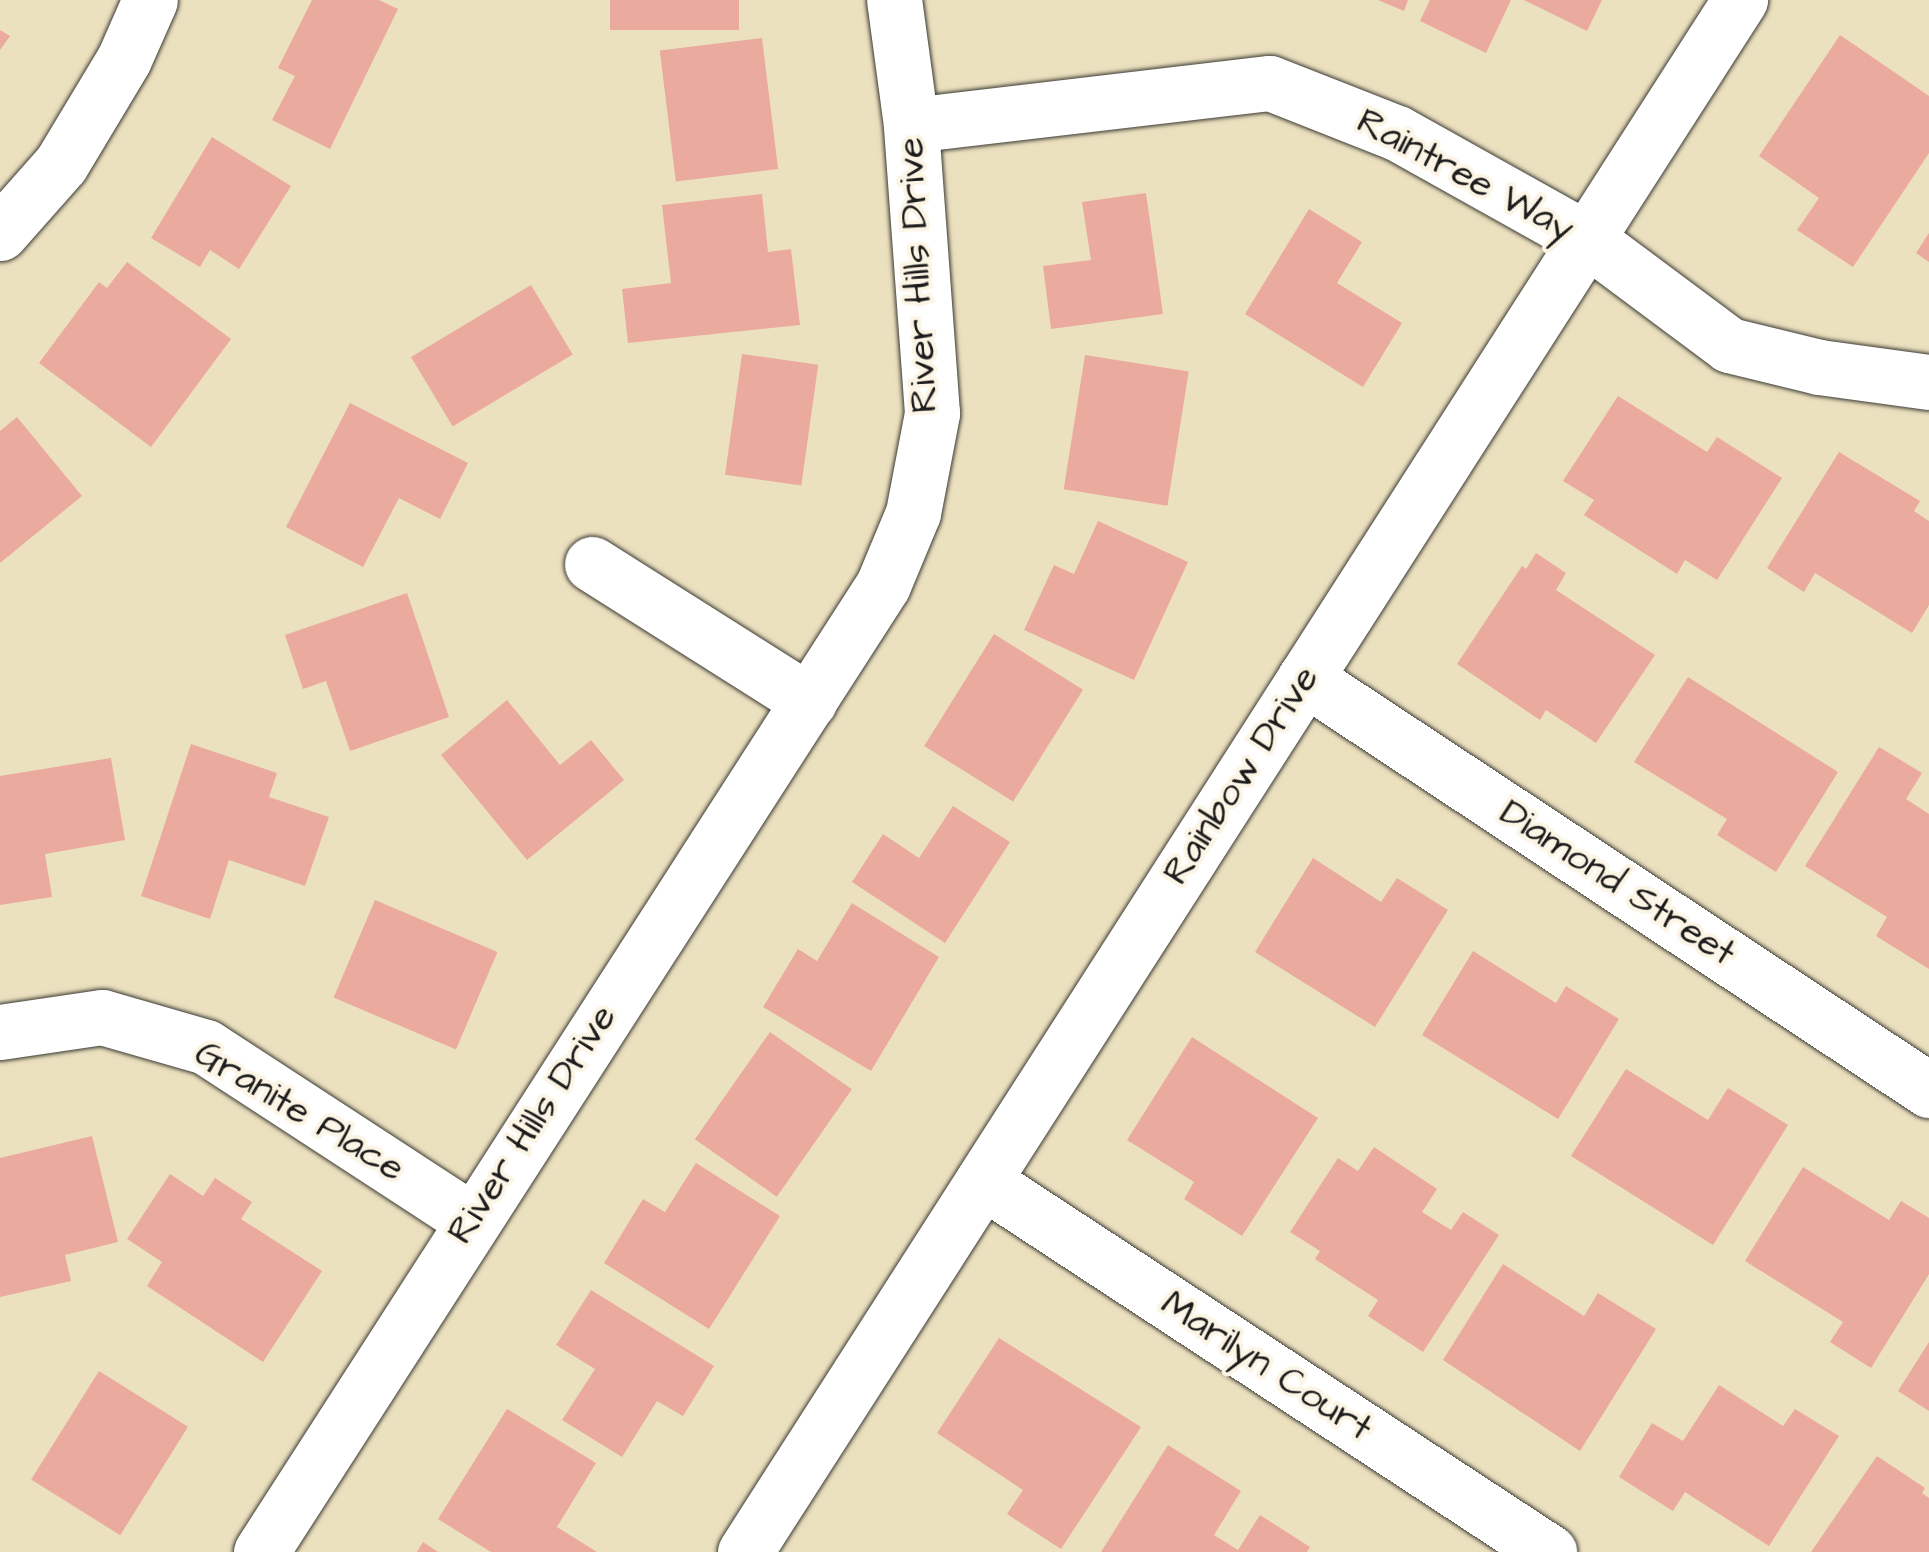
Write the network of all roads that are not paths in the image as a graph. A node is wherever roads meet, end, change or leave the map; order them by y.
1 (150, 0) edge
2 (894, 0) edge
3 (1740, 0) edge
4 (911, 125) junction
5 (0, 232) edge
6 (1587, 239) junction
7 (1929, 382) edge
8 (592, 564) dead end
9 (1305, 678) junction
10 (809, 701) junction
11 (0, 1032) edge
12 (1929, 1090) edge
13 (983, 1182) junction
14 (471, 1220) junction
15 (261, 1552) edge
16 (745, 1552) edge
17 (1548, 1552) edge

1 - 5 street
2 - 4 street, River Hills Drive
3 - 6 street, Rainbow Drive
4 - 6 street, Raintree Way
4 - 10 street, River Hills Drive
6 - 7 street, Raintree Way
6 - 9 street, Rainbow Drive
8 - 10 street
9 - 12 street, Diamond Street
9 - 13 street, Rainbow Drive
10 - 14 street, River Hills Drive
11 - 14 street, Granite Place
13 - 16 street, Rainbow Drive
13 - 17 street, Marilyn Court
14 - 15 street, River Hills Drive

